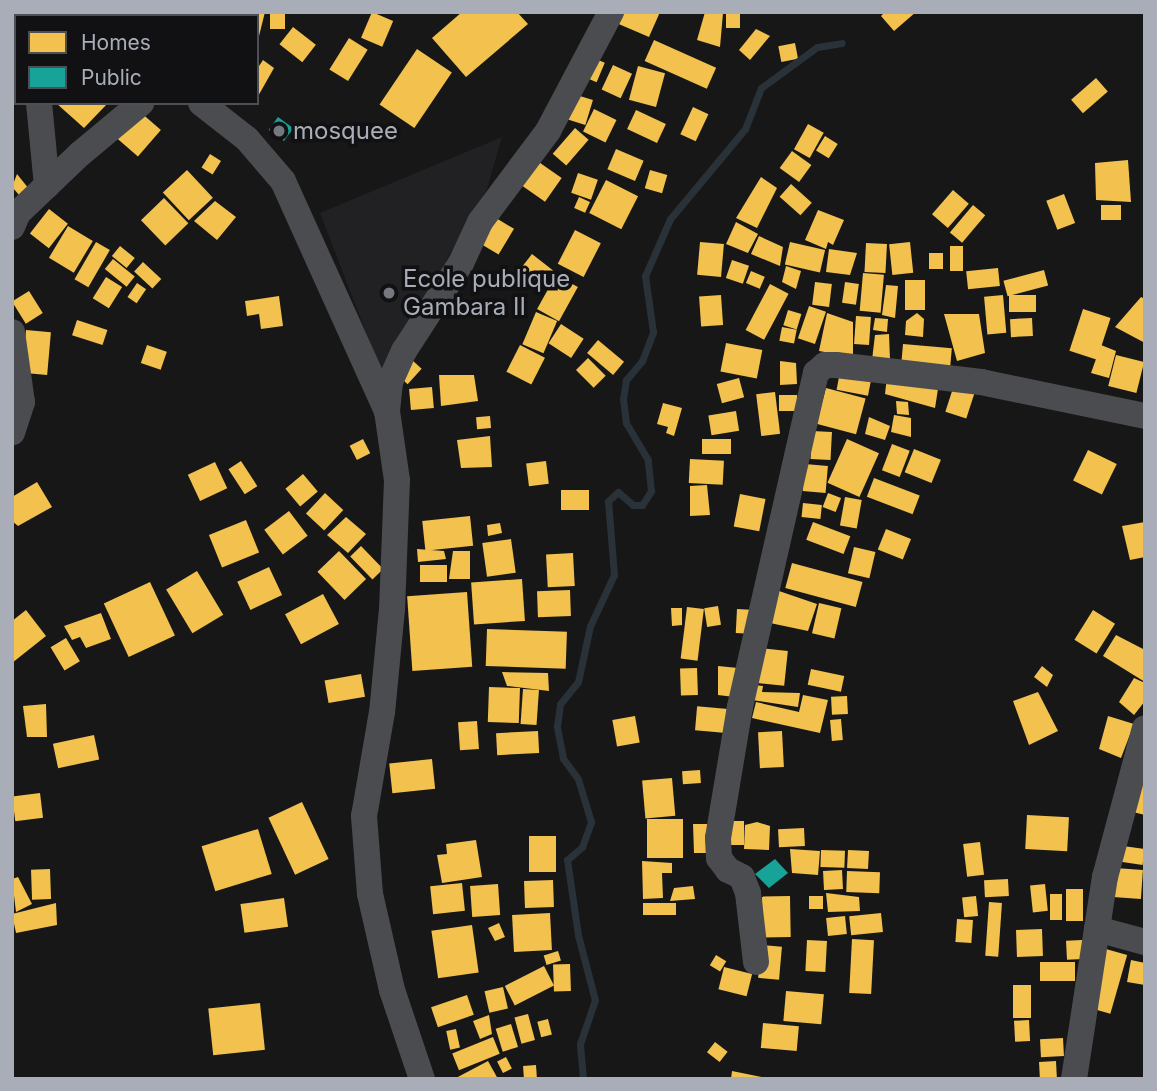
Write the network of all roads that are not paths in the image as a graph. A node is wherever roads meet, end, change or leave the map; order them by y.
1 (611, 12) edge
2 (39, 105) edge
3 (139, 105) edge
4 (204, 105) edge
5 (47, 186) junction
6 (12, 227) edge
7 (12, 332) edge
8 (387, 411) junction
9 (1145, 416) edge
10 (12, 432) edge
11 (1145, 728) edge
12 (1097, 929) junction
13 (1145, 942) edge
14 (756, 962) dead end
15 (422, 1079) edge
16 (1074, 1079) edge

1 - 8 street
2 - 5 street
3 - 5 street
4 - 8 street
5 - 6 street
7 - 10 street
8 - 15 street
9 - 14 street
11 - 12 street
12 - 13 street
12 - 16 street

